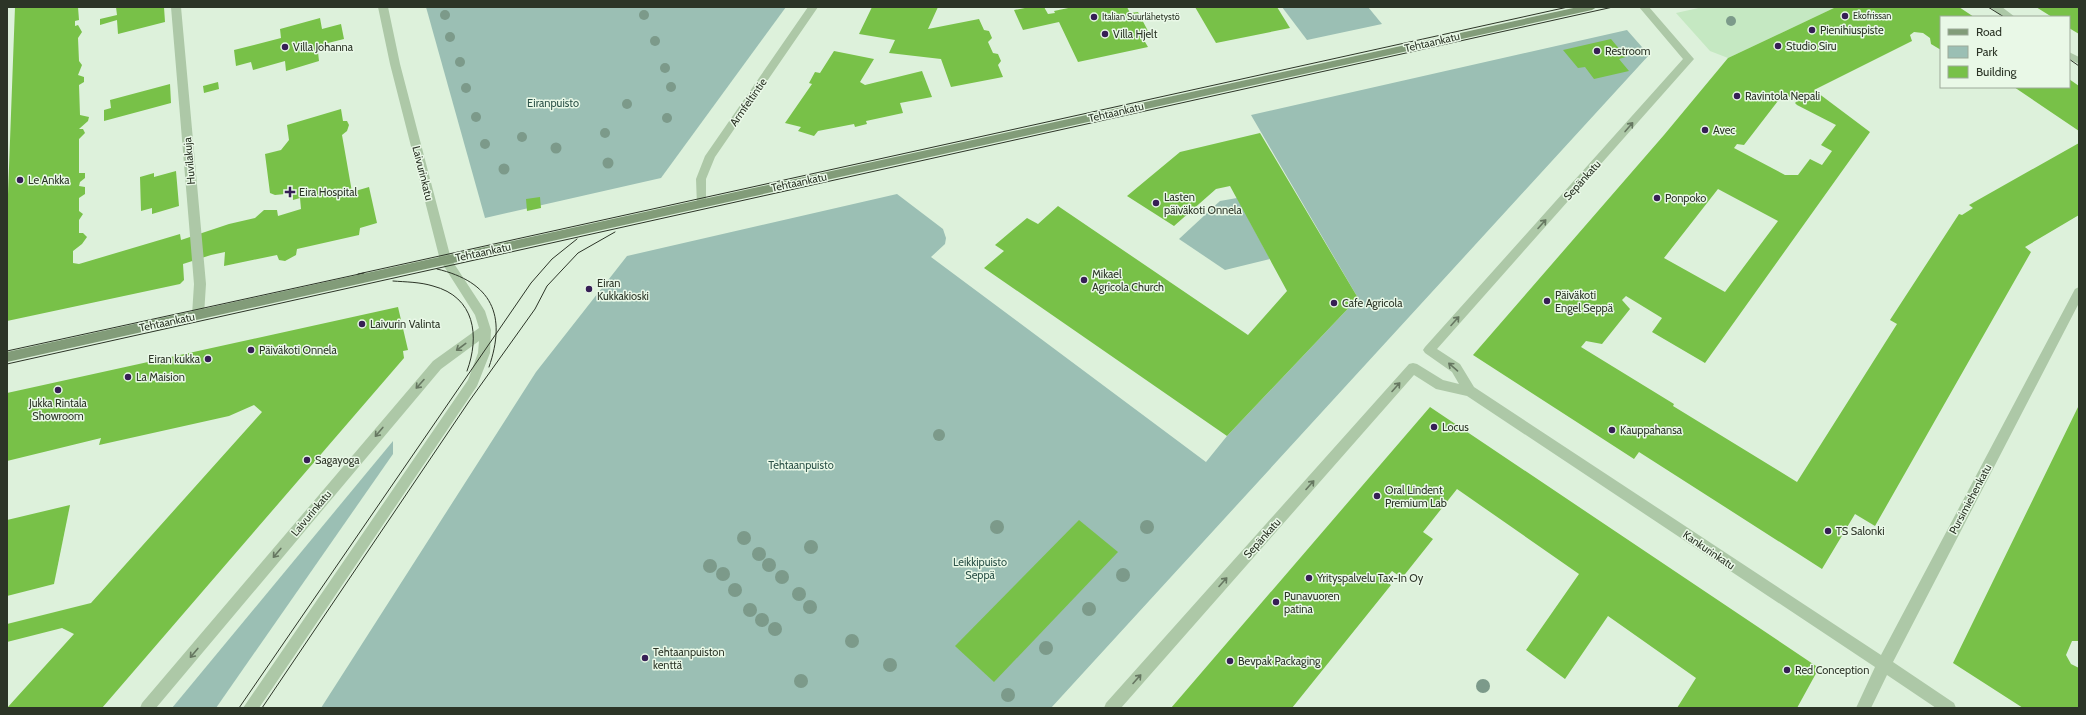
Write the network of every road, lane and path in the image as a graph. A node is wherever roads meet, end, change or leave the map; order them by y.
1 (176, 7) edge
2 (383, 7) edge
3 (813, 7) edge
4 (1592, 7) edge
5 (1644, 7) edge
6 (1995, 7) edge
7 (2008, 16) edge
8 (2070, 56) edge
9 (2079, 61) edge
10 (701, 203) junction
11 (446, 260) junction
12 (2079, 292) edge
13 (198, 315) junction
14 (485, 330) junction
15 (1429, 350) joint
16 (7, 357) edge
17 (1413, 368) joint
18 (1470, 391) junction
19 (1884, 666) junction
20 (147, 708) edge
21 (250, 708) edge
22 (1111, 708) edge
23 (1863, 708) edge
24 (1949, 708) edge

1 - 13 street, Huvilakuja
2 - 11 street, Laivurinkatu
3 - 10 street, Armfeltintie
4 - 10 street, Tehtaankatu
15 -> 5 street, Sepänkatu
6 - 7 street
8 - 9 street
10 - 11 street, Tehtaankatu
11 - 13 street, Tehtaankatu
11 - 14 street, Laivurinkatu
12 - 19 street, Pursimiehenkatu
13 - 16 street, Tehtaankatu
14 -> 20 street, Laivurinkatu
14 - 21 street, Laivurinkatu
18 -> 15 street, Kankurinkatu
17 - 18 street, Kankurinkatu
22 -> 17 street, Sepänkatu
18 - 19 street, Kankurinkatu
19 - 23 street, Pursimiehenkatu
19 - 24 street, Kankurinkatu

